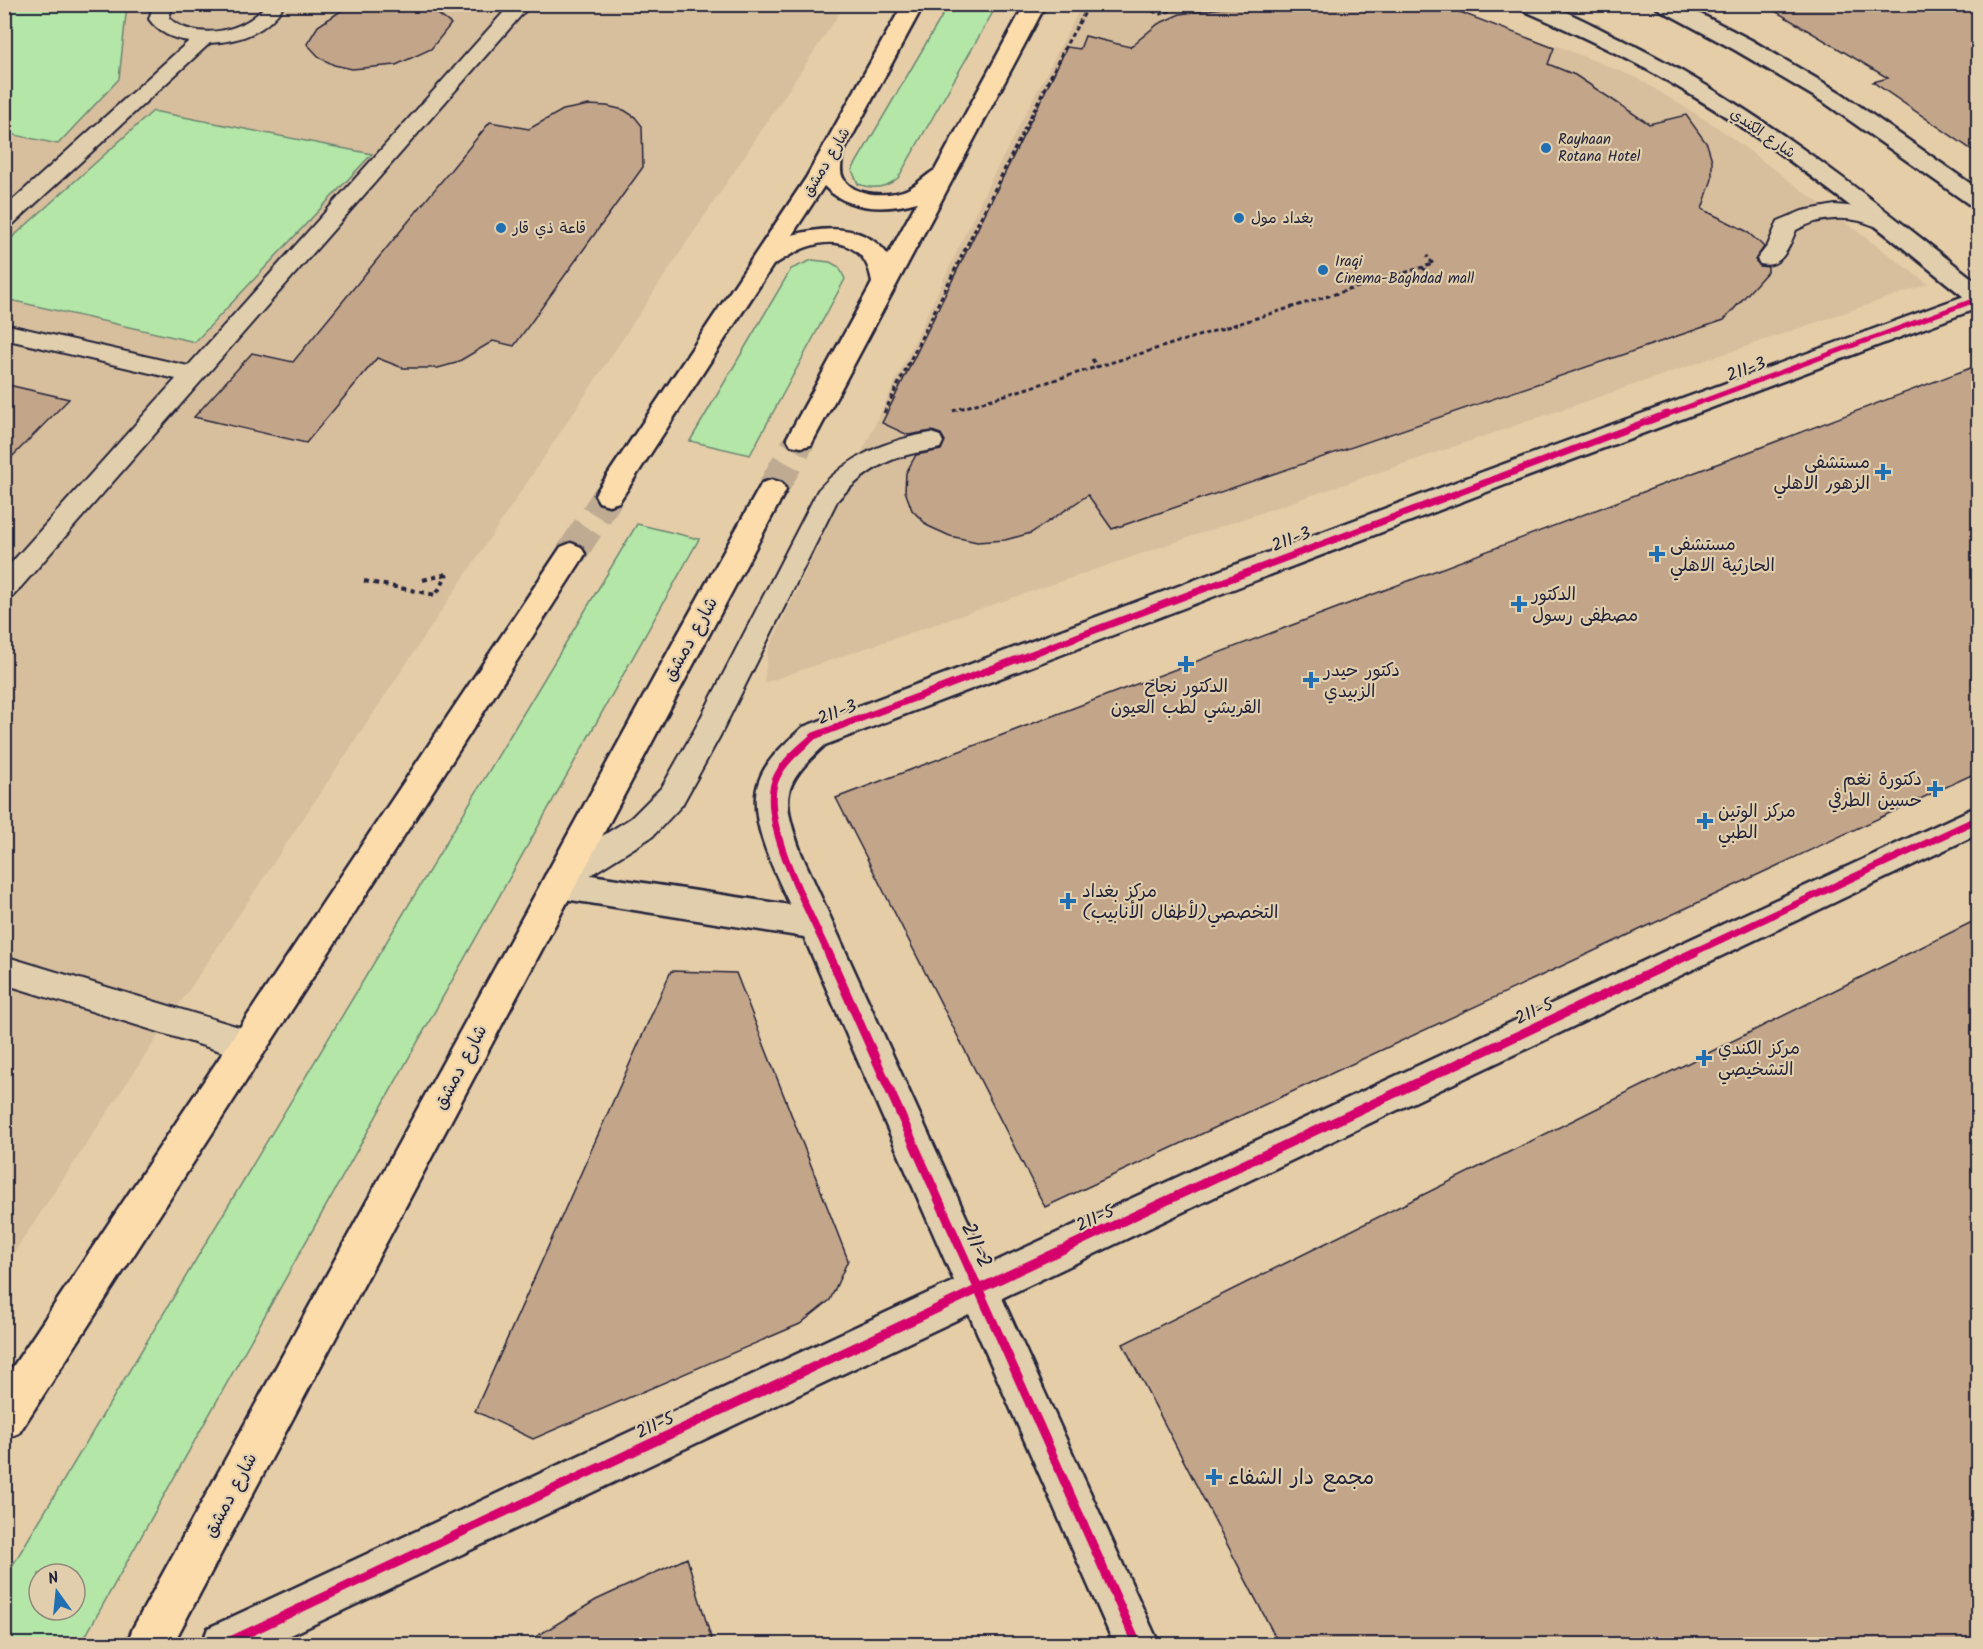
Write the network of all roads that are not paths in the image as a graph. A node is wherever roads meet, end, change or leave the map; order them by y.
1 (164, 4) edge
2 (276, 4) edge
3 (522, 4) edge
4 (914, 4) edge
5 (1036, 4) edge
6 (1526, 4) edge
7 (1664, 4) edge
8 (205, 37) junction
9 (831, 156) junction
10 (948, 167) junction
11 (1978, 200) edge
12 (4, 220) edge
13 (1884, 222) junction
14 (1768, 259) dead end
15 (763, 261) junction
16 (885, 286) junction
17 (1978, 297) edge
18 (4, 331) edge
19 (195, 375) junction
20 (801, 438) tunnel mouth
21 (931, 442) dead end
22 (772, 490) tunnel mouth
23 (609, 495) tunnel mouth
24 (571, 554) tunnel mouth
25 (4, 589) edge
26 (1978, 819) edge
27 (560, 880) junction
28 (815, 924) junction
29 (4, 970) edge
30 (249, 1045) junction
31 (977, 1290) junction
32 (4, 1418) edge
33 (149, 1644) edge
34 (224, 1644) edge
35 (1137, 1644) edge

1 - 8 lane
2 - 8 lane
3 - 19 lane
4 - 9 main road, شارع دمشق
5 - 10 main road
6 - 13 street, شارع الكندي
7 - 11 street
8 - 12 lane
9 - 10 main road
9 - 15 main road, شارع دمشق
10 - 16 main road
13 - 14 lane
13 - 17 street, شارع الكندي
15 - 16 main road
15 - 23 main road, شارع دمشق
16 - 20 main road
17 - 28 street, 211-3
18 - 19 lane
19 - 25 lane
21 - 27 lane
22 - 27 main road, شارع دمشق
24 - 30 main road
26 - 31 street, 211-5
27 - 28 street
27 - 33 main road, شارع دمشق
28 - 31 street, 211-2
29 - 30 lane
30 - 32 main road
31 - 34 street, 211-5
31 - 35 street, 211-2

